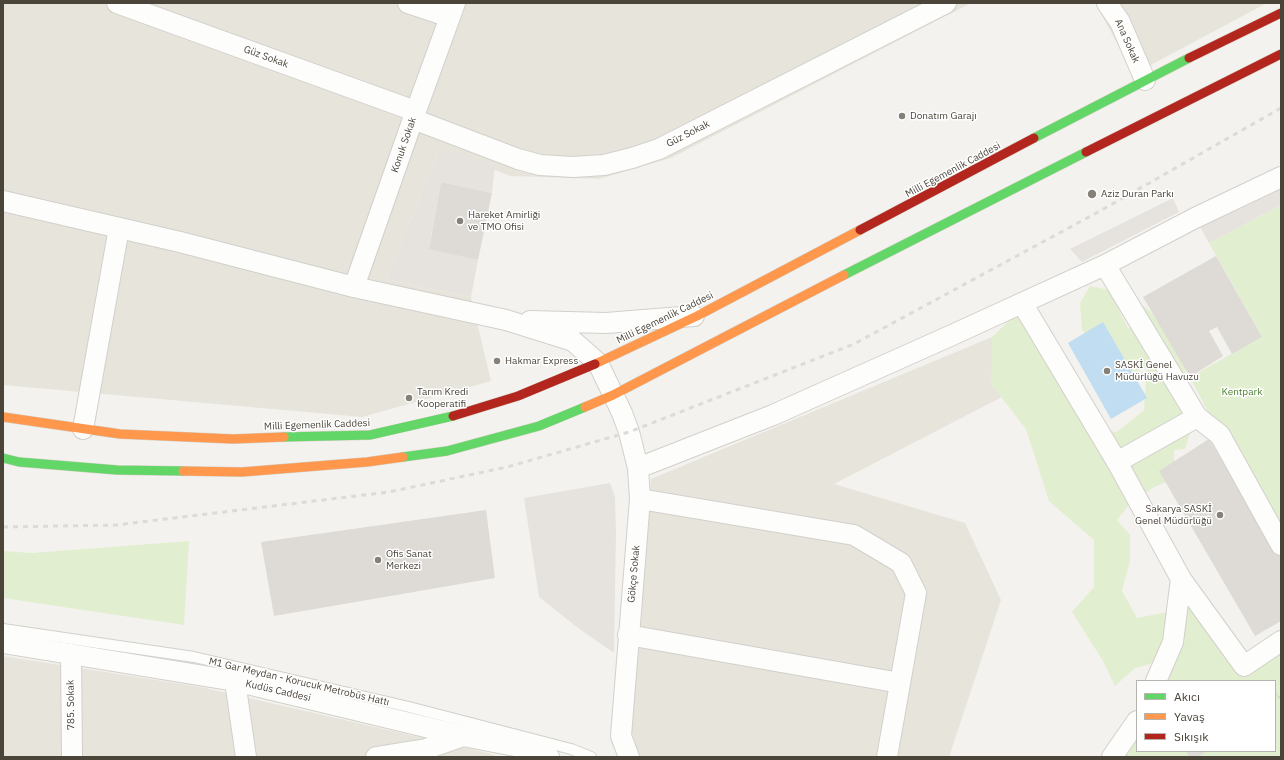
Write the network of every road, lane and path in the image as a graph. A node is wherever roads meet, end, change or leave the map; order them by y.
1 (117, 3) edge
2 (408, 3) edge
3 (946, 3) edge
4 (1113, 7) edge
5 (452, 10) edge
6 (1281, 13) edge
7 (1281, 54) edge
8 (1145, 80) junction
9 (414, 115) junction
10 (1281, 177) edge
11 (3, 201) edge
12 (118, 228) junction
13 (1105, 265) junction
14 (354, 287) junction
15 (1022, 303) junction
16 (697, 316) junction
17 (506, 320) junction
18 (598, 363) junction
19 (613, 395) junction
20 (3, 416) edge
21 (1197, 417) junction
22 (83, 429) junction
23 (3, 458) edge
24 (1117, 462) junction
25 (638, 468) junction
26 (640, 499) junction
27 (1281, 545) edge
28 (1181, 579) junction
29 (3, 628) edge
30 (628, 635) junction
31 (1281, 641) edge
32 (3, 643) edge
33 (71, 654) junction
34 (1156, 680) edge
35 (235, 681) junction
36 (900, 683) junction
37 (1136, 722) edge
38 (462, 736) junction
39 (72, 757) edge
40 (246, 757) edge
41 (376, 757) edge
42 (549, 757) edge
43 (591, 757) edge
44 (629, 757) edge
45 (887, 757) edge
46 (1112, 757) edge

1 - 9 street, Güz Sokak
2 - 5 street
3 - 9 street, Güz Sokak
4 - 8 street, Ana Sokak
5 - 9 street, Konuk Sokak
6 - 8 main road, Milli Egemenlik Caddesi
7 - 19 main road
8 - 16 main road, Milli Egemenlik Caddesi
9 - 14 street, Konuk Sokak
10 - 13 street
11 - 12 street
12 - 14 street
12 - 22 street
13 - 15 street
13 - 21 street
14 - 17 street
15 - 24 street
15 - 25 street
16 - 17 street
16 - 18 main road, Milli Egemenlik Caddesi
17 - 18 street
18 - 19 street, Gökçe Sokak
18 - 22 main road, Milli Egemenlik Caddesi
19 - 23 main road
19 - 25 street, Gökçe Sokak
20 - 22 main road, Milli Egemenlik Caddesi
21 - 24 street
21 - 27 street
24 - 28 street
25 - 26 street, Gökçe Sokak
26 - 30 street, Gökçe Sokak
26 - 36 street
28 - 31 street
28 - 34 street
29 - 43 lane, M1 Gar Meydan - Korucuk Metrobüs Hattı
30 - 36 street
30 - 44 street, Gökçe Sokak
32 - 33 street, Kudüs Caddesi
33 - 35 street, Kudüs Caddesi
33 - 39 street, 785. Sokak
35 - 38 street, Kudüs Caddesi
35 - 40 street
36 - 45 street
37 - 46 street
38 - 41 street
38 - 42 street, Kudüs Caddesi

